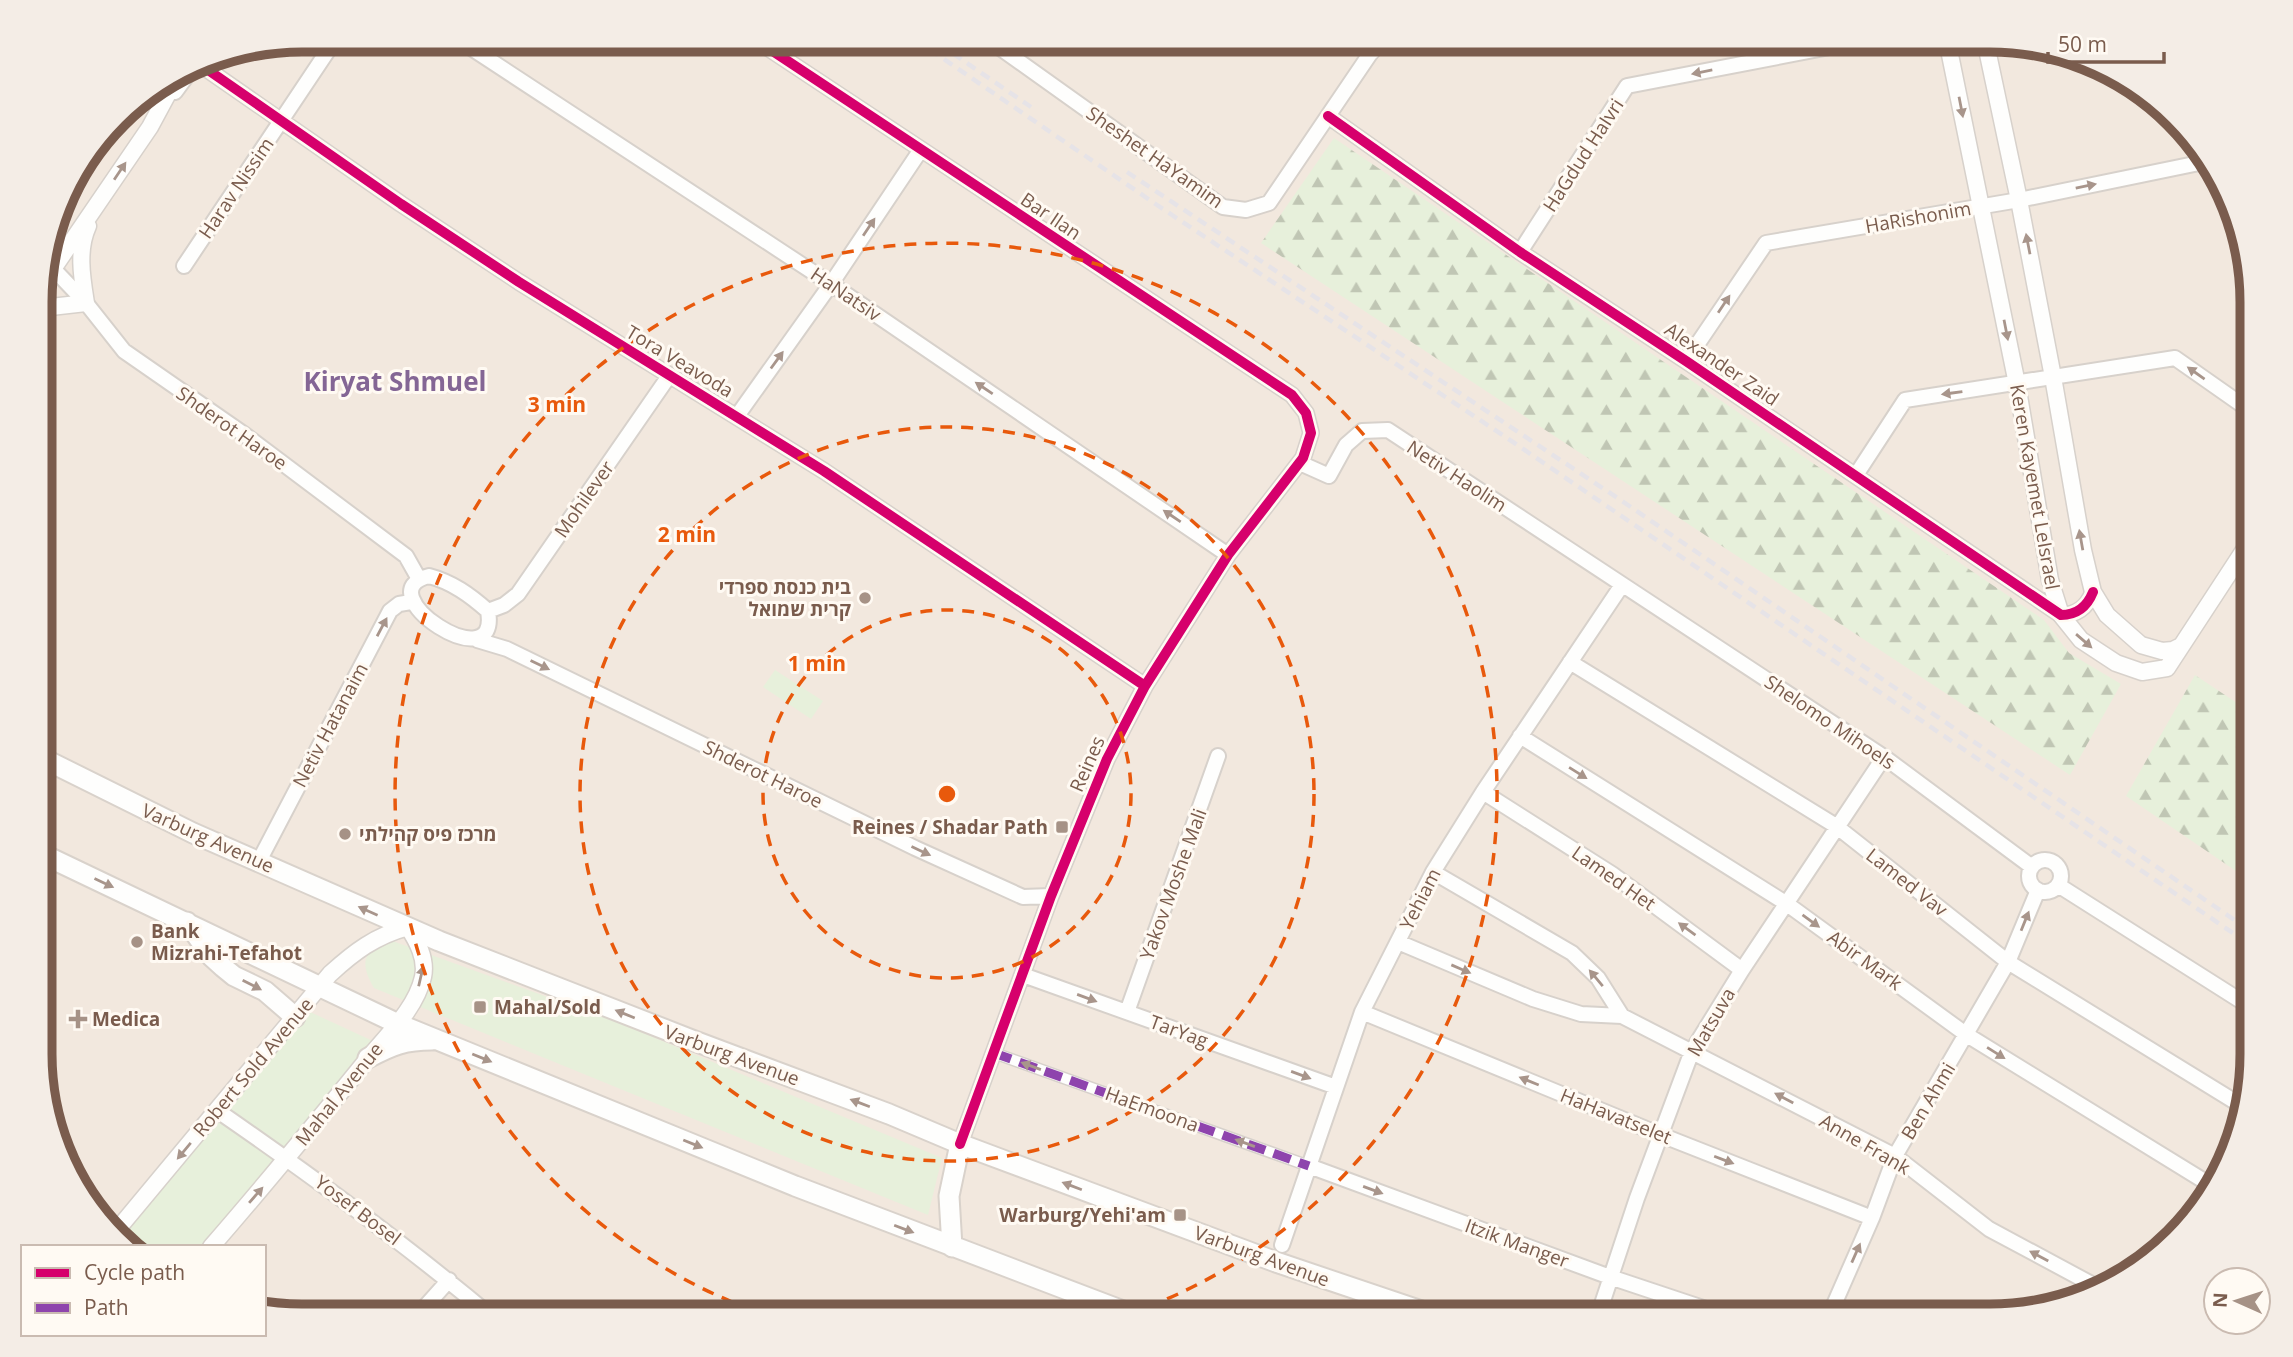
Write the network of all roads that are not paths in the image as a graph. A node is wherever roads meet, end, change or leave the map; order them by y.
1 (327, 52) edge
2 (477, 52) edge
3 (774, 52) edge
4 (1006, 52) edge
5 (1372, 52) edge
6 (1804, 52) edge
7 (1949, 52) edge
8 (1988, 52) edge
9 (210, 71) edge
10 (180, 85) edge
11 (168, 92) edge
12 (1328, 116) junction
13 (282, 120) junction
14 (149, 127) junction
15 (920, 151) junction
16 (2198, 163) edge
17 (2019, 200) junction
18 (100, 201) junction
19 (1981, 207) junction
20 (1520, 252) junction
21 (57, 254) edge
22 (184, 266) dead end
23 (55, 270) edge
24 (831, 284) junction
25 (86, 303) junction
26 (52, 307) edge
27 (1686, 361) junction
28 (669, 376) junction
29 (2053, 377) junction
30 (2017, 384) junction
31 (2240, 404) edge
32 (737, 416) junction
33 (1311, 433) joint
34 (1300, 463) junction
35 (1856, 475) junction
36 (1228, 555) junction
37 (2240, 562) edge
38 (419, 579) junction
39 (1622, 585) junction
40 (2093, 592) junction
41 (411, 602) junction
42 (488, 611) junction
43 (2061, 615) junction
44 (477, 639) junction
45 (2179, 647) junction
46 (1570, 662) junction
47 (1145, 686) junction
48 (1520, 736) junction
49 (1218, 756) dead end
50 (1884, 757) junction
51 (52, 762) edge
52 (1483, 792) junction
53 (1836, 826) junction
54 (52, 857) edge
55 (259, 861) junction
56 (2032, 867) junction
57 (1433, 872) junction
58 (2058, 885) junction
59 (2038, 890) junction
60 (1051, 896) junction
61 (1787, 904) junction
62 (187, 922) junction
63 (408, 927) junction
64 (1398, 942) junction
65 (2008, 962) junction
66 (1742, 970) junction
67 (1023, 975) junction
68 (321, 986) junction
69 (2240, 1000) edge
70 (1127, 1012) junction
71 (1362, 1012) junction
72 (1622, 1016) junction
73 (295, 1017) junction
74 (396, 1023) junction
75 (1967, 1035) junction
76 (439, 1040) junction
77 (1692, 1051) junction
78 (994, 1053) junction
79 (368, 1058) junction
80 (1336, 1087) junction
81 (2236, 1102) edge
82 (218, 1111) junction
83 (972, 1111) junction
84 (1661, 1135) junction
85 (960, 1144) junction
86 (989, 1155) junction
87 (1895, 1156) junction
88 (288, 1158) junction
89 (1309, 1166) junction
90 (2205, 1182) edge
91 (1872, 1217) junction
92 (121, 1225) edge
93 (213, 1245) edge
94 (1282, 1245) dead end
95 (952, 1247) junction
96 (1610, 1277) junction
97 (449, 1280) junction
98 (2090, 1283) edge
99 (428, 1304) edge
100 (477, 1304) edge
101 (1102, 1304) edge
102 (1400, 1304) edge
103 (1602, 1304) edge
104 (1691, 1304) edge
105 (1834, 1304) edge

1 - 13 street, Harav Nissim
2 - 24 street, HaNatsiv
3 - 15 street, Bar Ilan
4 - 12 street, Sheshet HaYamim
5 - 12 street, Sheshet HaYamim
6 -> 20 street, HaGdud HaIvri
7 -> 19 street, Keren Kayemet LeIsrael
8 - 17 street, Keren Kayemet LeIsrael
9 - 13 street, Tora Veavoda
10 - 14 street
11 - 14 street
12 - 20 street, Alexander Zaid
13 - 22 street, Harav Nissim
13 - 28 street, Tora Veavoda
18 -> 14 street
24 -> 15 street
15 - 33 street, Bar Ilan
17 -> 16 street, HaRishonim
17 - 19 street, HaRishonim
29 -> 17 street, Keren Kayemet LeIsrael
18 - 21 street
18 - 25 street
27 -> 19 street, HaRishonim
19 -> 30 street, Keren Kayemet LeIsrael
20 - 27 street, Alexander Zaid
23 - 25 street, Shderot Haroe
32 -> 24 street
36 -> 24 street, HaNatsiv
25 - 26 street
25 - 38 street, Shderot Haroe
27 - 35 street, Alexander Zaid
28 - 32 street, Tora Veavoda
28 - 42 street, Mohilever
29 - 30 street
31 -> 29 street
40 -> 29 street, Keren Kayemet LeIsrael
30 -> 35 street
30 - 43 street, Keren Kayemet LeIsrael
32 - 47 street, Tora Veavoda
33 - 34 street, Reines
34 - 36 street, Reines
34 - 39 street, Netiv Haolim
35 - 43 street, Alexander Zaid
36 - 47 street, Reines
37 - 45 street
38 - 41 street
38 - 42 street
39 - 46 street, Yehiam
39 - 50 street, Shelomo Mihoels
40 - 43 street
40 - 45 street, Keren Kayemet LeIsrael
41 - 44 street, Shderot Haroe
55 -> 41 street, Netiv Hatanaim
42 - 44 street
43 -> 45 street, Keren Kayemet LeIsrael
44 -> 60 street, Shderot Haroe
46 - 48 street, Yehiam
46 - 53 street, Lamed Vav
47 - 60 street, Reines
48 - 52 street, Yehiam
48 -> 61 street, Abir Mark
49 - 70 street, Yakov Moshe Mali
50 - 53 street, Matsuva
50 - 56 street, Shelomo Mihoels
51 - 55 main road, Varburg Avenue
52 - 57 street, Yehiam
66 -> 52 street, Lamed Het
53 - 61 street, Matsuva
53 - 65 street, Lamed Vav
54 -> 62 main road
63 -> 55 main road, Varburg Avenue
56 - 58 street
56 - 59 street
57 - 64 street, Yehiam
72 -> 57 street
58 - 59 street
58 - 69 street
65 -> 59 street, Ben Ahmi
60 - 67 street, Reines
61 - 66 street, Matsuva
61 -> 75 street, Abir Mark
62 - 68 main road
62 -> 73 main road
63 - 68 street, Robert Sold Avenue
74 -> 63 street, Mahal Avenue
85 -> 63 main road, Varburg Avenue
64 - 71 street, Yehiam
64 -> 72 street, Anne Frank
65 - 75 street, Ben Ahmi
65 - 81 street, Lamed Vav
66 - 77 street, Matsuva
67 -> 70 street, TarYag
67 - 78 street, Reines
68 - 73 street, Robert Sold Avenue
68 - 74 main road
70 -> 80 street, TarYag
71 - 80 street, Yehiam
84 -> 71 street, HaHavatselet
72 - 77 street, Anne Frank
73 - 82 street, Robert Sold Avenue
74 - 76 main road
74 - 79 street, Mahal Avenue
75 - 87 street, Ben Ahmi
75 -> 90 street, Abir Mark
76 - 79 main road
76 -> 95 main road
77 - 84 street, Matsuva
87 -> 77 street, Anne Frank
78 - 83 street, Reines
89 -> 78 street, HaEmoona
79 - 88 street, Mahal Avenue
80 - 89 street, Yehiam
82 - 88 street, Yosef Bosel
82 -> 92 street, Robert Sold Avenue
83 - 85 street, Reines
83 - 86 street
84 -> 91 street, HaHavatselet
84 - 96 street, Matsuva
85 - 86 main road, Varburg Avenue
85 - 95 main road, Reines
102 -> 86 main road, Varburg Avenue
87 - 91 street, Ben Ahmi
98 -> 87 street, Anne Frank
93 -> 88 street, Mahal Avenue
88 - 97 street, Yosef Bosel
89 - 94 street, Yehiam
89 -> 96 street, Itzik Manger
105 -> 91 street, Ben Ahmi
95 - 101 main road
96 - 103 street, Matsuva
96 - 104 street, Itzik Manger
97 - 99 street
97 - 100 street, Yosef Bosel

